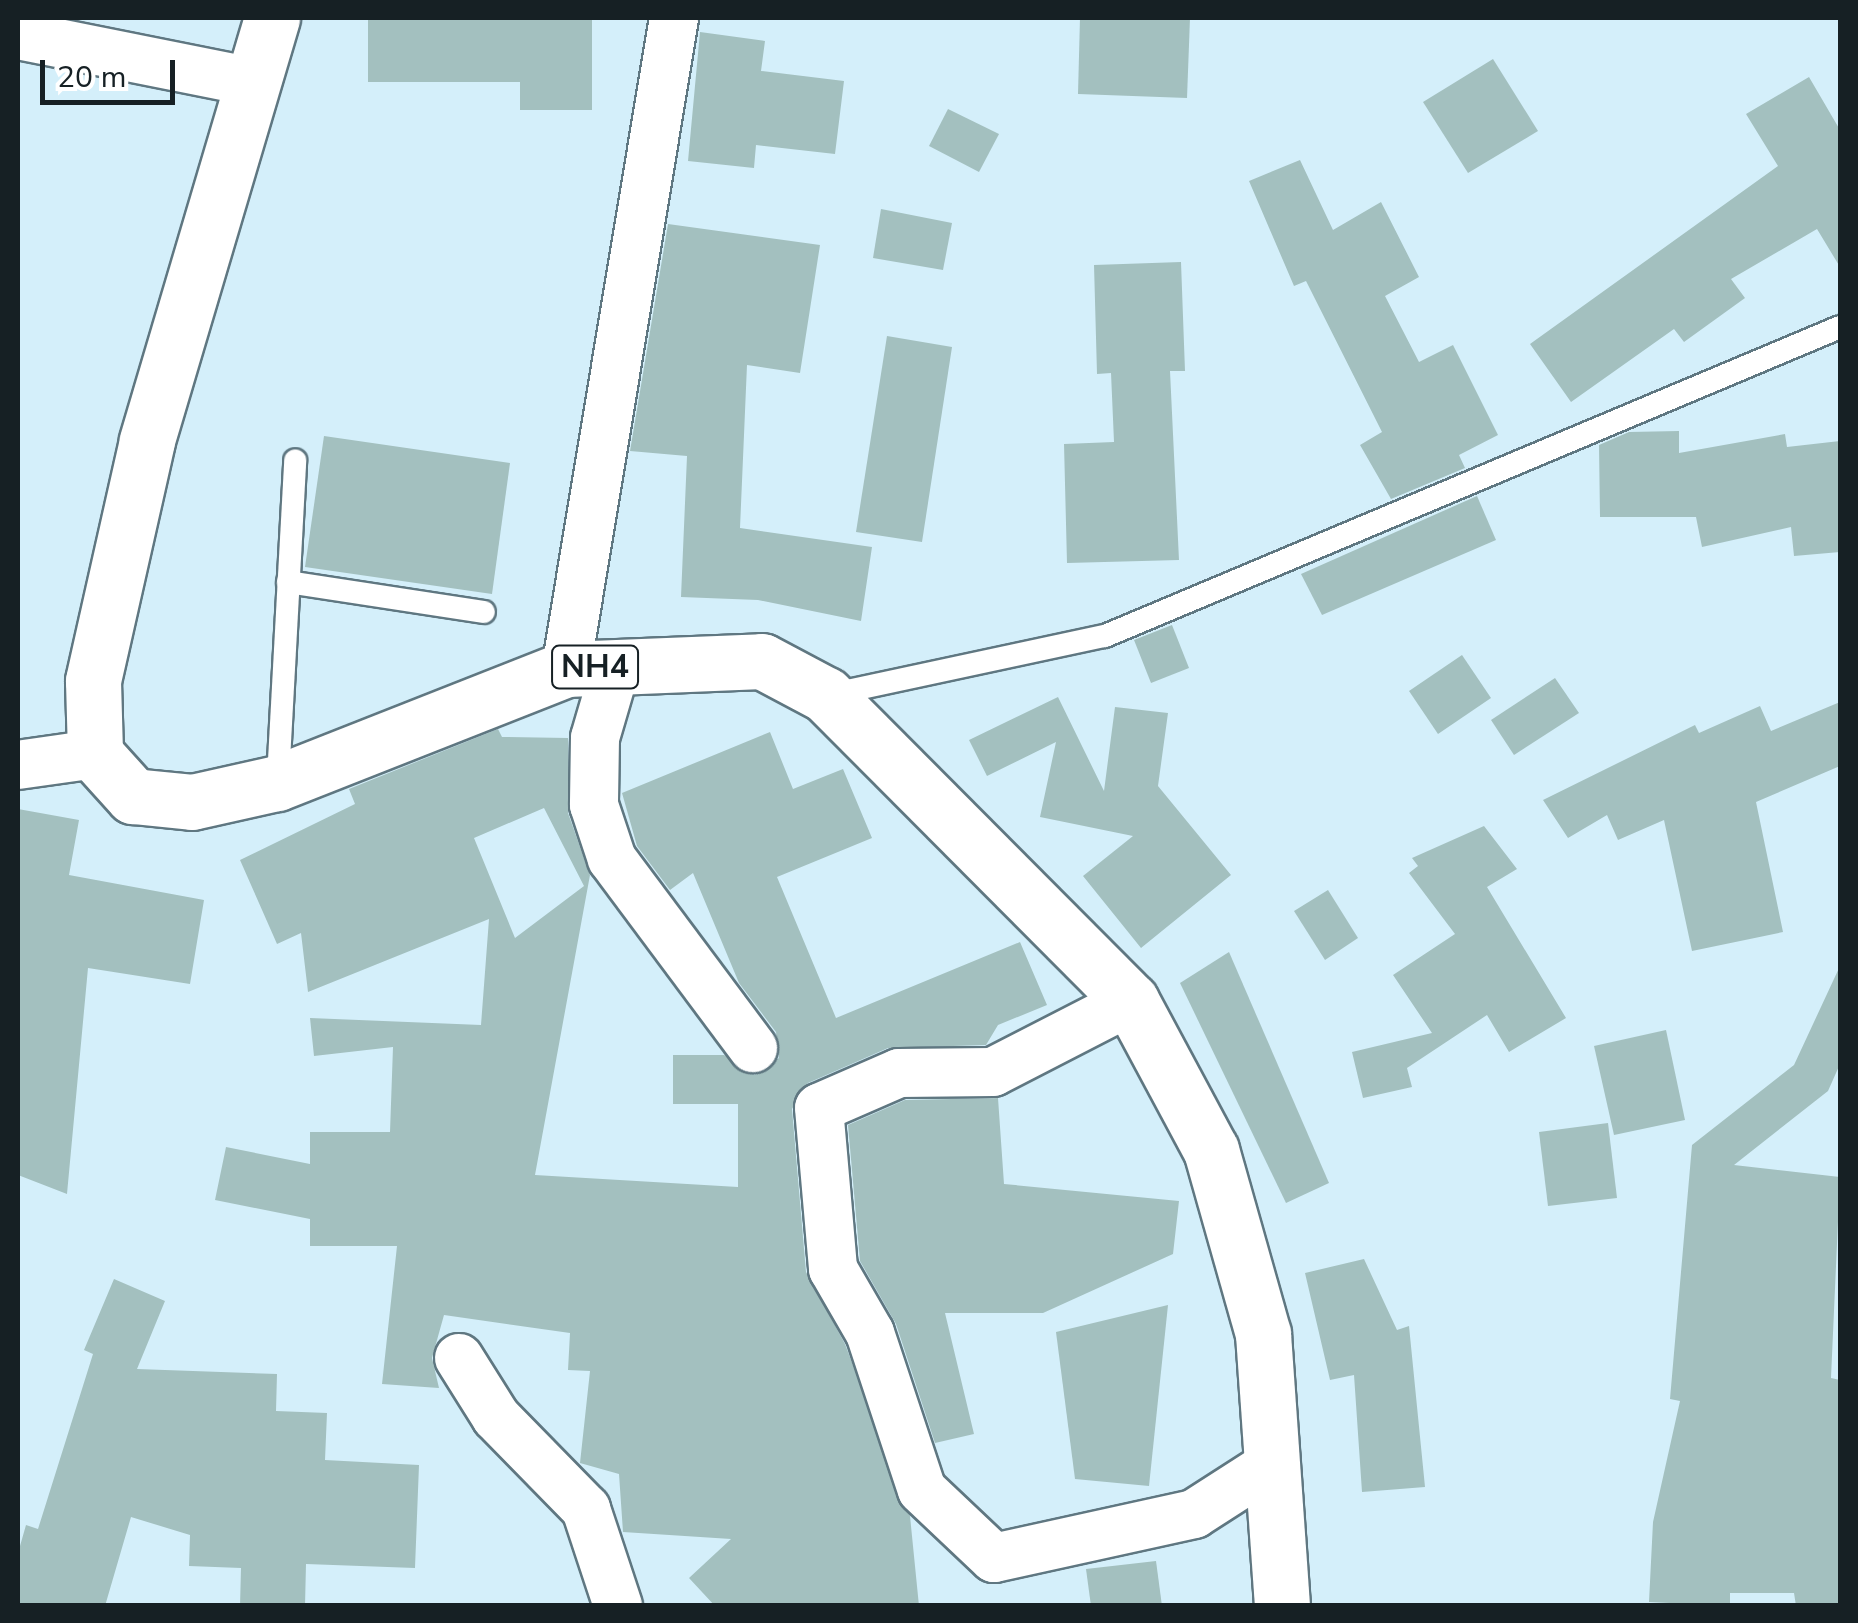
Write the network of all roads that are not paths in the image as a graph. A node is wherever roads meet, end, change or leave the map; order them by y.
1 (272, 18) edge
2 (674, 18) edge
3 (18, 35) edge
4 (250, 81) junction
5 (1840, 327) edge
6 (295, 460) dead end
7 (288, 582) junction
8 (484, 612) dead end
9 (591, 667) junction
10 (826, 696) junction
11 (95, 754) junction
12 (18, 766) edge
13 (278, 783) junction
14 (1131, 1002) junction
15 (753, 1048) dead end
16 (459, 1358) dead end
17 (1272, 1464) junction
18 (618, 1606) edge
19 (1282, 1606) edge

1 - 4 highway
2 - 9 street
3 - 4 street
4 - 11 highway
5 - 10 lane
6 - 7 lane
7 - 8 lane
7 - 13 lane
9 - 10 highway, NH4
9 - 13 highway, NH4
9 - 15 street
10 - 14 highway, NH4
11 - 12 street
11 - 13 highway, NH4
14 - 17 highway, NH4
14 - 17 street
16 - 18 street
17 - 19 highway, NH4

